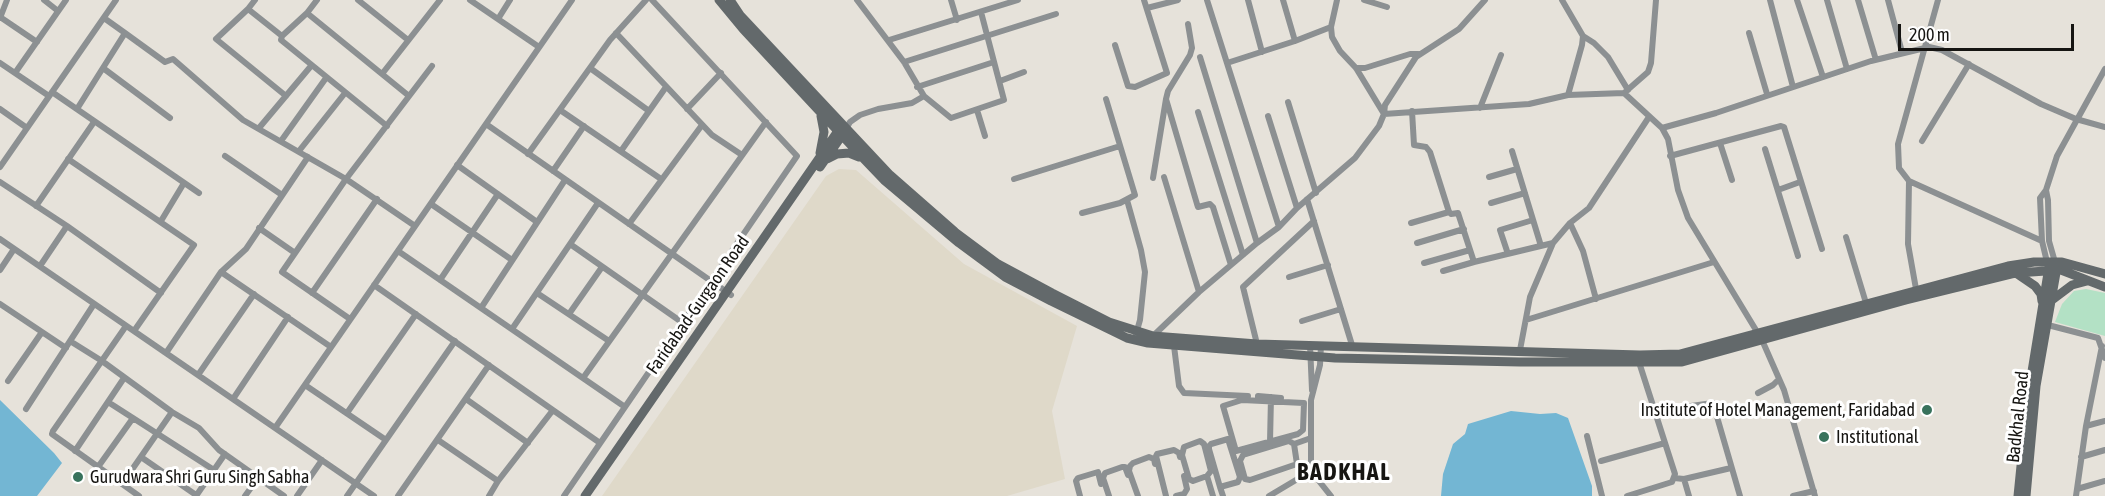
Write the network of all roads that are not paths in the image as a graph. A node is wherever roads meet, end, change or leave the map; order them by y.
1 (7, 0) edge
2 (44, 0) edge
3 (66, 0) edge
4 (116, 0) edge
5 (255, 0) edge
6 (317, 0) edge
7 (358, 0) edge
8 (440, 0) edge
9 (470, 0) edge
10 (510, 0) edge
11 (572, 0) edge
12 (646, 0) edge
13 (652, 0) edge
14 (720, 0) edge
15 (730, 0) edge
16 (858, 0) edge
17 (951, 0) edge
18 (1018, 0) edge
19 (1144, 0) edge
20 (1178, 0) edge
21 (1207, 0) edge
22 (1248, 0) edge
23 (1283, 0) edge
24 (1336, 0) edge
25 (1364, 0) edge
26 (1485, 0) edge
27 (1562, 0) edge
28 (1656, 0) edge
29 (1770, 0) edge
30 (1797, 0) edge
31 (1827, 0) edge
32 (1858, 0) edge
33 (1888, 0) edge
34 (1938, 0) edge
35 (1387, 8) dead end
36 (248, 9) junction
37 (1147, 9) junction
38 (58, 10) junction
39 (981, 12) junction
40 (307, 14) junction
41 (1056, 14) dead end
42 (0, 18) edge
43 (104, 18) junction
44 (498, 19) junction
45 (957, 20) junction
46 (1188, 24) dead end
47 (1331, 27) junction
48 (125, 33) junction
49 (616, 33) junction
50 (1749, 33) dead end
51 (987, 35) junction
52 (282, 36) junction
53 (1582, 36) junction
54 (408, 40) junction
55 (889, 40) junction
56 (1295, 41) junction
57 (37, 42) junction
58 (1115, 45) dead end
59 (539, 47) junction
60 (1923, 47) junction
61 (1262, 52) junction
62 (1902, 52) junction
63 (1418, 54) junction
64 (1502, 55) dead end
65 (1200, 57) dead end
66 (1876, 60) junction
67 (904, 62) junction
68 (994, 62) junction
69 (0, 63) edge
70 (1227, 63) junction
71 (1969, 64) junction
72 (311, 66) junction
73 (432, 66) dead end
74 (103, 68) junction
75 (590, 68) junction
76 (1356, 68) junction
77 (1847, 69) junction
78 (2105, 69) edge
79 (1023, 72) dead end
80 (15, 73) junction
81 (720, 73) junction
82 (382, 74) junction
83 (1823, 77) junction
84 (326, 78) junction
85 (1000, 81) junction
86 (666, 87) junction
87 (917, 87) junction
88 (1793, 87) junction
89 (1626, 91) junction
90 (345, 93) junction
91 (51, 94) junction
92 (1767, 94) junction
93 (1568, 95) junction
94 (286, 96) junction
95 (409, 96) junction
96 (924, 96) junction
97 (1106, 99) dead end
98 (1166, 99) junction
99 (1288, 102) dead end
100 (1480, 108) junction
101 (0, 109) edge
102 (77, 109) junction
103 (687, 109) junction
104 (560, 110) junction
105 (977, 110) junction
106 (649, 111) junction
107 (1412, 111) junction
108 (1198, 112) dead end
109 (1384, 114) junction
110 (821, 115) junction
111 (1268, 116) dead end
112 (1649, 117) junction
113 (170, 118) dead end
114 (2076, 119) junction
115 (94, 122) junction
116 (766, 122) junction
117 (486, 124) junction
118 (702, 125) junction
119 (387, 126) junction
120 (584, 126) junction
121 (2105, 127) edge
122 (27, 128) junction
123 (259, 128) junction
124 (1662, 128) junction
125 (842, 131) junction
126 (985, 136) dead end
127 (281, 141) junction
128 (1922, 141) dead end
129 (1720, 142) junction
130 (1120, 146) junction
131 (1766, 149) dead end
132 (299, 151) junction
133 (621, 151) junction
134 (1512, 151) dead end
135 (528, 154) junction
136 (742, 155) junction
137 (225, 156) dead end
138 (1670, 156) junction
139 (308, 157) junction
140 (862, 158) junction
141 (68, 159) junction
142 (823, 159) junction
143 (458, 165) junction
144 (0, 167) edge
145 (1517, 169) junction
146 (553, 171) junction
147 (1164, 177) dead end
148 (1489, 177) dead end
149 (1154, 178) dead end
150 (346, 179) junction
151 (661, 179) junction
152 (1014, 179) dead end
153 (565, 180) junction
154 (1732, 180) dead end
155 (1909, 181) junction
156 (0, 182) edge
157 (1800, 182) junction
158 (184, 183) junction
159 (1778, 190) junction
160 (2046, 190) junction
161 (199, 193) dead end
162 (1316, 193) junction
163 (1525, 193) junction
164 (498, 194) junction
165 (282, 195) junction
166 (377, 199) junction
167 (1307, 199) junction
168 (1127, 200) junction
169 (598, 203) junction
170 (1491, 203) dead end
171 (431, 204) junction
172 (36, 206) junction
173 (1297, 208) junction
174 (1449, 212) junction
175 (1082, 213) dead end
176 (1533, 220) junction
177 (161, 221) junction
178 (1314, 221) junction
179 (537, 222) junction
180 (1570, 223) junction
181 (629, 224) junction
182 (1411, 224) dead end
183 (67, 226) junction
184 (415, 226) junction
185 (1279, 227) junction
186 (259, 228) junction
187 (1464, 229) junction
188 (472, 232) junction
189 (1846, 237) dead end
190 (0, 239) edge
191 (2042, 241) junction
192 (1257, 243) junction
193 (1417, 243) dead end
194 (1553, 243) junction
195 (570, 244) junction
196 (1541, 246) junction
197 (14, 249) junction
198 (1822, 249) dead end
199 (1470, 250) junction
200 (398, 251) junction
201 (295, 253) junction
202 (671, 254) junction
203 (1508, 254) junction
204 (1243, 255) junction
205 (1798, 256) dead end
206 (512, 260) junction
207 (1474, 262) junction
208 (1714, 262) junction
209 (1424, 263) dead end
210 (1231, 265) junction
211 (40, 266) junction
212 (1328, 266) junction
213 (2052, 266) junction
214 (602, 267) junction
215 (0, 270) edge
216 (1443, 271) dead end
217 (221, 272) junction
218 (2016, 273) junction
219 (2105, 274) edge
220 (1289, 277) dead end
221 (440, 280) junction
222 (2089, 281) junction
223 (712, 282) junction
224 (374, 285) junction
225 (1941, 287) junction
226 (2105, 287) edge
227 (1916, 290) junction
228 (537, 292) junction
229 (1199, 292) junction
230 (161, 293) junction
231 (312, 293) junction
232 (254, 294) junction
233 (729, 294) junction
234 (642, 295) junction
235 (1596, 298) junction
236 (2052, 300) junction
237 (1866, 303) junction
238 (0, 304) edge
239 (94, 304) junction
240 (2042, 307) junction
241 (481, 308) junction
242 (1341, 309) junction
243 (416, 314) junction
244 (569, 314) junction
245 (288, 317) junction
246 (350, 319) junction
247 (1526, 320) junction
248 (1302, 321) dead end
249 (683, 323) junction
250 (2043, 324) junction
251 (126, 326) junction
252 (512, 329) junction
253 (42, 332) junction
254 (134, 332) junction
255 (2105, 333) edge
256 (1135, 335) junction
257 (1153, 336) junction
258 (1760, 337) junction
259 (2098, 338) junction
260 (70, 341) junction
261 (455, 341) junction
262 (609, 341) junction
263 (1257, 344) junction
264 (1310, 345) junction
265 (1321, 345) junction
266 (1352, 345) junction
267 (1174, 346) junction
268 (2102, 346) junction
269 (331, 347) junction
270 (66, 348) junction
271 (1520, 350) junction
272 (166, 353) junction
273 (1309, 356) junction
274 (1320, 356) junction
275 (2105, 358) edge
276 (1638, 359) junction
277 (102, 361) junction
278 (489, 365) junction
279 (198, 375) junction
280 (124, 378) junction
281 (583, 378) junction
282 (1779, 379) junction
283 (8, 381) dead end
284 (304, 385) junction
285 (1758, 393) dead end
286 (1312, 397) junction
287 (233, 399) junction
288 (466, 399) junction
289 (1271, 399) junction
290 (108, 402) junction
291 (625, 407) junction
292 (26, 409) dead end
293 (553, 410) junction
294 (1654, 411) junction
295 (172, 412) junction
296 (346, 413) junction
297 (133, 418) junction
298 (2105, 421) edge
299 (2085, 426) junction
300 (275, 428) junction
301 (157, 433) junction
302 (1587, 436) dead end
303 (1311, 438) junction
304 (386, 440) junction
305 (438, 440) junction
306 (1270, 442) junction
307 (1665, 442) junction
308 (528, 443) junction
309 (600, 443) junction
310 (1294, 444) junction
311 (75, 450) junction
312 (2105, 450) edge
313 (225, 454) junction
314 (2081, 456) junction
315 (141, 457) junction
316 (322, 460) junction
317 (1601, 461) dead end
318 (98, 467) junction
319 (1731, 468) junction
320 (214, 470) junction
321 (1311, 471) junction
322 (1207, 476) junction
323 (258, 478) junction
324 (1674, 478) junction
325 (1684, 479) junction
326 (2105, 481) edge
327 (498, 482) junction
328 (356, 483) junction
329 (122, 484) junction
330 (1220, 487) junction
331 (2077, 492) edge
332 (1815, 493) edge
333 (139, 496) edge
334 (196, 496) edge
335 (245, 496) edge
336 (284, 496) edge
337 (297, 496) edge
338 (347, 496) edge
339 (374, 496) edge
340 (398, 496) edge
341 (489, 496) edge
342 (564, 496) edge
343 (585, 496) edge
344 (592, 496) edge
345 (1080, 496) edge
346 (1107, 496) edge
347 (1135, 496) edge
348 (1164, 496) edge
349 (1176, 496) edge
350 (1214, 496) edge
351 (1223, 496) edge
352 (1269, 496) edge
353 (1331, 496) edge
354 (1602, 496) edge
355 (1627, 496) edge
356 (1689, 496) edge
357 (1740, 496) edge
358 (1793, 496) edge
359 (2018, 496) edge
360 (2026, 496) edge

1 - 42 street
2 - 38 street
3 - 38 street
4 - 43 street
5 - 36 street
6 - 40 street
7 - 54 street
8 - 54 street
9 - 44 street
10 - 44 street
11 - 59 street
12 - 49 street
13 - 81 street
14 - 110 street
15 - 125 street
16 - 55 street
17 - 45 street
18 - 39 street
19 - 37 street
20 - 37 street
21 - 70 street
22 - 61 street
23 - 56 street
24 - 47 street
25 - 35 street
26 - 63 street
27 - 53 street
28 - 89 street
29 - 88 street
30 - 83 street
31 - 77 street
32 - 66 street
33 - 62 street
34 - 60 street
36 - 52 street
36 - 94 street
37 - 58 street
38 - 57 street
39 - 45 street
39 - 51 street
40 - 52 street
40 - 82 street
41 - 51 street
42 - 57 street
43 - 48 street
43 - 91 street
44 - 59 street
45 - 55 street
46 - 98 street
47 - 56 street
47 - 76 street
48 - 74 street
48 - 123 street
49 - 75 street
49 - 86 street
50 - 92 street
51 - 67 street
51 - 68 street
52 - 72 street
53 - 89 street
53 - 93 street
54 - 82 street
55 - 67 street
56 - 61 street
57 - 80 street
59 - 117 street
60 - 62 street
60 - 71 street
60 - 155 street
61 - 70 street
62 - 66 street
63 - 76 street
63 - 109 street
64 - 100 street
65 - 192 street
66 - 77 street
67 - 87 street
68 - 85 street
68 - 87 street
69 - 80 street
70 - 185 street
71 - 114 street
71 - 128 street
72 - 84 street
72 - 94 street
73 - 95 street
74 - 102 street
74 - 113 street
75 - 104 street
75 - 106 street
76 - 109 street
77 - 83 street
78 - 114 street
79 - 85 street
80 - 91 street
81 - 103 street
81 - 116 street
82 - 95 street
83 - 88 street
84 - 90 street
84 - 127 street
85 - 105 street
86 - 103 street
86 - 106 street
87 - 96 street
88 - 92 street
89 - 93 street
89 - 112 street
90 - 119 street
90 - 132 street
91 - 102 street
91 - 122 street
92 - 124 street
93 - 100 street
94 - 123 street
95 - 119 street
96 - 105 street
96 - 125 street
97 - 130 street
98 - 149 street
98 - 210 street
99 - 162 street
100 - 107 street
101 - 122 street
102 - 115 street
103 - 118 street
104 - 120 street
104 - 135 street
105 - 126 street
106 - 133 street
107 - 109 street
107 - 174 street
108 - 204 street
109 - 162 street
110 - 125 street
110 - 142 street
111 - 173 street
112 - 124 street
112 - 180 street
114 - 121 street
114 - 160 street
115 - 141 street
115 - 158 street
116 - 136 street
116 - 223 street
117 - 135 street
117 - 143 street
118 - 136 street
118 - 151 street
119 - 150 street
120 - 133 street
120 - 146 street
122 - 144 street
123 - 127 street
124 - 138 street
125 - 140 street
125 - 142 street, Faridabad-Gurgaon Road
125 - 256 street
127 - 132 street
129 - 138 street
129 - 154 street
129 - 157 street
130 - 152 street
130 - 168 street
131 - 159 street
132 - 139 street
133 - 151 street
134 - 145 street
135 - 146 street
136 - 202 street
137 - 165 street
138 - 208 street
139 - 150 street
139 - 165 street
140 - 142 street
140 - 256 street
141 - 172 street
141 - 177 street
142 - 233 street, Faridabad-Gurgaon Road
143 - 164 street
143 - 171 street
145 - 148 street
145 - 163 street
146 - 153 street
147 - 229 street
150 - 166 street
150 - 201 street
151 - 181 street
153 - 169 street
153 - 179 street
155 - 191 street
155 - 227 street
156 - 172 street
157 - 159 street
157 - 198 street
158 - 161 street
158 - 177 street
159 - 205 street
160 - 191 street
160 - 213 street
162 - 167 street
163 - 170 street
163 - 176 street
164 - 179 street
164 - 188 street
165 - 186 street
166 - 184 street
166 - 231 street
167 - 173 street
167 - 178 street
168 - 175 street
168 - 256 street
169 - 181 street
169 - 195 street
171 - 184 street
171 - 188 street
172 - 183 street
173 - 185 street
174 - 182 street
174 - 187 street
176 - 196 street
176 - 203 street
177 - 230 street
178 - 212 street
178 - 263 street
179 - 206 street
180 - 194 street
180 - 235 street
181 - 202 street
183 - 211 street
183 - 230 street
184 - 200 street
185 - 192 street
186 - 201 street
186 - 217 street
187 - 193 street
187 - 199 street
188 - 206 street
188 - 221 street
189 - 237 street
190 - 197 street
191 - 213 street
192 - 204 street
194 - 196 street
194 - 247 street
195 - 214 street
195 - 228 street
196 - 203 street
197 - 211 street
197 - 215 street
199 - 207 street
199 - 209 street
200 - 221 street
200 - 224 street
201 - 231 street
202 - 223 street
202 - 234 street
203 - 207 street
204 - 210 street
206 - 241 street
207 - 216 street
208 - 235 street
208 - 258 street
210 - 229 street
211 - 239 street
212 - 220 street
212 - 242 street
213 - 218 street
213 - 219 street
213 - 222 street
213 - 225 street
213 - 236 street
213 - 240 street
214 - 234 street
214 - 244 street
217 - 232 street
217 - 272 street
218 - 225 street
218 - 240 street
221 - 241 street
222 - 226 street
222 - 236 street
223 - 233 street
223 - 249 street
224 - 243 street
224 - 246 street
225 - 227 street
225 - 258 street
227 - 237 street
228 - 244 street
228 - 252 street
229 - 257 street
230 - 254 street
231 - 246 street
232 - 245 street
232 - 279 street
233 - 343 street, Faridabad-Gurgaon Road
233 - 344 street, Faridabad-Gurgaon Road
234 - 249 street
234 - 262 street
235 - 247 street
236 - 250 street
237 - 258 street
238 - 253 street
239 - 251 street
239 - 260 street
240 - 250 street
241 - 252 street
242 - 248 street
242 - 266 street
243 - 261 street
243 - 296 street
244 - 262 street
245 - 269 street
245 - 287 street
246 - 269 street
247 - 271 street
249 - 291 street
250 - 259 street
250 - 359 street, Badkhal Road
250 - 360 street, Badkhal Road
251 - 254 street
251 - 277 street
252 - 281 street
253 - 270 street
253 - 283 street
254 - 272 street
255 - 259 street
256 - 257 street
256 - 267 street
257 - 263 street
258 - 276 street
258 - 282 street
259 - 268 street
260 - 270 street
260 - 277 street
261 - 278 street
261 - 304 street
262 - 281 street
263 - 264 street
264 - 265 street
264 - 273 street
265 - 266 street
265 - 274 street
266 - 271 street
267 - 273 street
267 - 289 street
268 - 275 street
268 - 299 street
269 - 284 street
270 - 292 street
271 - 276 street
272 - 279 street
273 - 274 street
273 - 286 street
274 - 276 street
274 - 286 street
276 - 294 street
277 - 280 street
277 - 311 street
278 - 288 street
278 - 293 street
279 - 287 street
280 - 290 street
280 - 295 street
281 - 291 street
282 - 285 street
282 - 332 street
284 - 296 street
284 - 300 street
286 - 289 street
286 - 303 street
287 - 300 street
288 - 305 street
288 - 308 street
289 - 306 street
289 - 306 street
289 - 306 street
290 - 297 street
290 - 311 street
291 - 309 street
293 - 308 street
293 - 309 street
294 - 307 street
294 - 319 street
295 - 301 street
295 - 313 street
296 - 304 street
297 - 301 street
297 - 318 street
298 - 299 street
299 - 314 street
300 - 316 street
301 - 315 street
301 - 320 street
302 - 354 street
303 - 310 street
303 - 321 street
304 - 328 street
305 - 327 street
305 - 340 street
307 - 317 street
307 - 324 street
308 - 327 street
309 - 342 street
310 - 310 street
311 - 318 street
312 - 314 street
313 - 320 street
313 - 323 street
314 - 331 street
315 - 329 street
315 - 334 street
316 - 328 street
316 - 337 street
318 - 329 street
319 - 325 street
319 - 357 street
320 - 334 street
321 - 352 street
321 - 353 street
322 - 322 street
322 - 350 street
323 - 335 street
323 - 336 street
324 - 325 street
324 - 355 street
325 - 356 street
326 - 331 street
327 - 341 street
328 - 338 street
328 - 339 street
329 - 333 street
330 - 330 street
330 - 351 street
332 - 358 street
345 - 346 street
346 - 347 street
347 - 348 street
348 - 349 street

